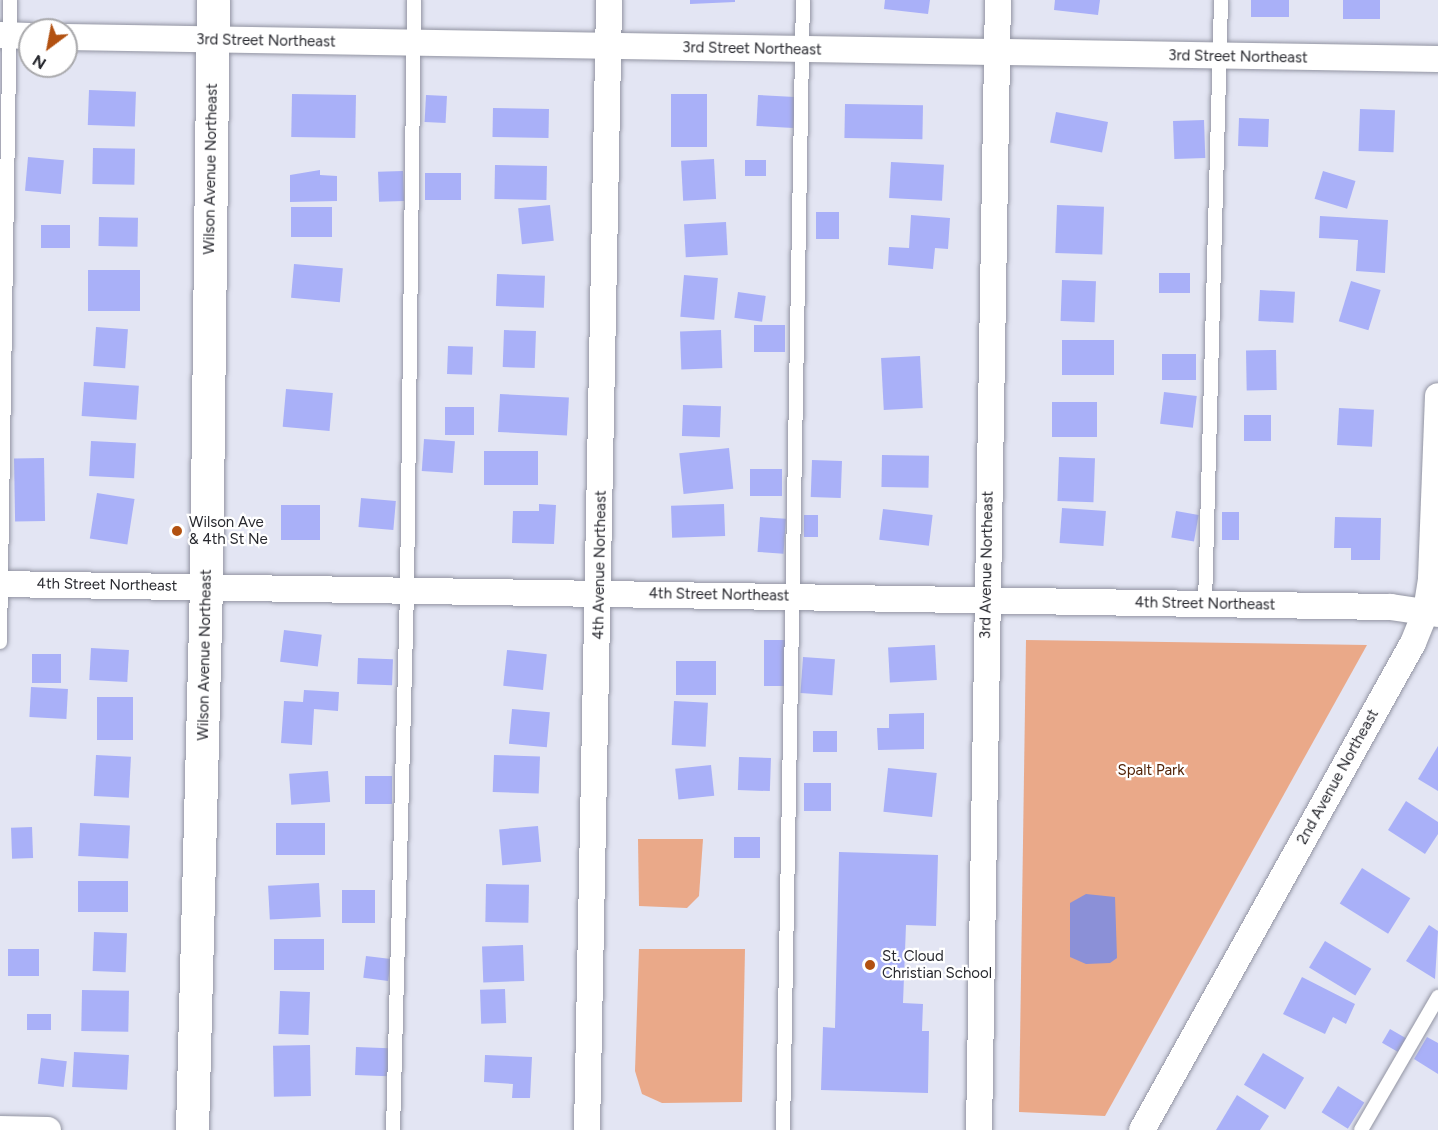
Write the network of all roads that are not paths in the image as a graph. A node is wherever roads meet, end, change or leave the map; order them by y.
1 (10, 0) edge
2 (213, 0) edge
3 (414, 0) edge
4 (609, 0) edge
5 (803, 0) edge
6 (998, 0) edge
7 (1221, 0) edge
8 (13, 35) edge
9 (78, 37) edge
10 (212, 40) junction
11 (413, 44) junction
12 (608, 48) junction
13 (802, 50) junction
14 (997, 52) junction
15 (1221, 57) junction
16 (1438, 59) edge
17 (1438, 396) edge
18 (1, 584) edge
19 (206, 586) junction
20 (407, 591) junction
21 (600, 594) junction
22 (791, 596) junction
23 (986, 601) junction
24 (1205, 604) junction
25 (1432, 613) edge
26 (0, 642) edge
27 (1438, 997) edge
28 (0, 1129) edge
29 (48, 1130) edge
30 (192, 1130) edge
31 (393, 1130) edge
32 (587, 1130) edge
33 (783, 1130) edge
34 (979, 1130) edge
35 (1142, 1130) edge
36 (1361, 1130) edge

1 - 8 lane
2 - 10 street, Wilson Avenue Northeast
3 - 11 lane
4 - 12 street, 4th Avenue Northeast
5 - 13 lane
6 - 14 street, 3rd Avenue Northeast
7 - 15 lane
8 - 18 lane
9 - 10 street, 3rd Street Northeast
10 - 11 street, 3rd Street Northeast
10 - 19 street, Wilson Avenue Northeast
11 - 12 street, 3rd Street Northeast
11 - 20 lane
12 - 13 street, 3rd Street Northeast
12 - 21 street, 4th Avenue Northeast
13 - 14 street, 3rd Street Northeast
13 - 22 lane
14 - 15 street, 3rd Street Northeast
14 - 23 street, 3rd Avenue Northeast
15 - 16 street, 3rd Street Northeast
15 - 24 lane
17 - 25 street, 2nd Avenue Northeast
18 - 19 street, 4th Street Northeast
18 - 26 lane
19 - 20 street, 4th Street Northeast
19 - 30 street, Wilson Avenue Northeast
20 - 21 street, 4th Street Northeast
20 - 31 lane
21 - 22 street, 4th Street Northeast
21 - 32 street, 4th Avenue Northeast
22 - 23 street, 4th Street Northeast
22 - 33 lane
23 - 24 street, 4th Street Northeast
23 - 34 street, 3rd Avenue Northeast
24 - 25 street, 4th Street Northeast
25 - 35 street, 2nd Avenue Northeast
27 - 36 lane
28 - 29 street

